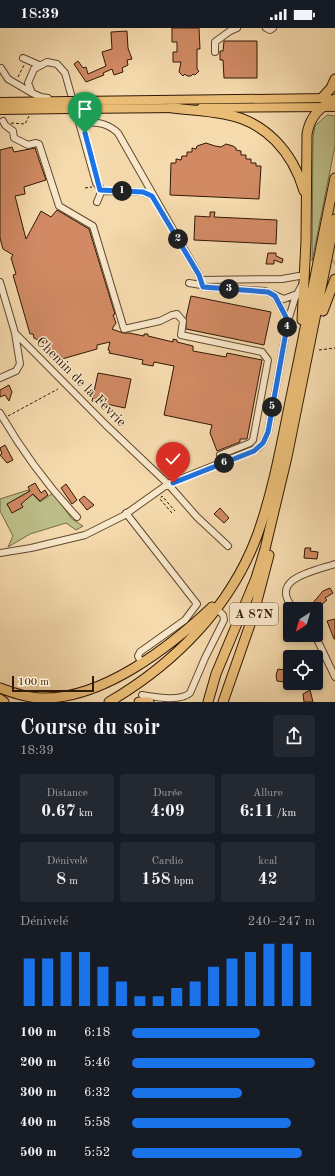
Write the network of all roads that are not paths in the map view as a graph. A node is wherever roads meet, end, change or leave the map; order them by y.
1 (237, 28) edge
2 (266, 28) edge
3 (273, 28) edge
4 (215, 52) dead end
5 (21, 60) road end
6 (39, 65) junction
7 (2, 68) dead end
8 (335, 79) edge
9 (32, 93) junction
10 (335, 98) edge
11 (0, 102) edge
12 (322, 102) junction
13 (71, 104) junction
14 (335, 107) edge
15 (172, 108) junction
16 (0, 110) edge
17 (4, 123) road end
18 (335, 178) edge
19 (98, 188) junction
20 (155, 198) junction
21 (307, 201) junction
22 (97, 202) dead end
23 (335, 219) edge
24 (302, 279) junction
25 (335, 279) edge
26 (188, 283) dead end
27 (201, 283) junction
28 (1, 284) edge
29 (9, 291) dead end
30 (297, 294) junction
31 (275, 296) junction
32 (288, 321) junction
33 (15, 333) junction
34 (302, 341) junction
35 (304, 371) junction
36 (0, 378) edge
37 (2, 415) edge
38 (220, 455) dead end
39 (188, 469) dead end
40 (191, 476) junction
41 (168, 484) junction
42 (126, 513) junction
43 (77, 518) dead end
44 (271, 524) junction
45 (228, 546) dead end
46 (0, 553) edge
47 (335, 564) edge
48 (227, 592) junction
49 (288, 602) edge
50 (216, 608) junction
51 (318, 642) edge
52 (141, 662) junction
53 (335, 677) edge
54 (0, 688) edge
55 (140, 698) edge
56 (0, 699) edge
57 (4, 702) edge
58 (109, 702) edge
59 (149, 702) edge
60 (208, 702) edge
61 (223, 702) edge

1 - 4 street
2 - 3 street
5 - 6 street
6 - 9 street
6 - 19 street
7 - 9 street
8 - 12 highway
9 - 13 street
10 - 12 highway
11 - 13 main road
12 - 13 main road
12 - 14 main road
12 - 15 main road
12 - 21 highway
13 - 15 main road
13 - 16 main road
15 - 21 highway
17 - 38 street
18 - 34 highway, A 87N
19 - 20 street
19 - 20 street
19 - 22 street
20 - 27 street
21 - 24 highway
23 - 35 highway, A 87N
24 - 27 street
24 - 30 street
24 - 34 highway
25 - 35 highway
26 - 27 street
27 - 31 street
28 - 29 street
28 - 33 street, Chemin de la Fevrie
30 - 31 street
30 - 32 street
31 - 32 street
32 - 40 street
33 - 36 street
33 - 41 street, Chemin de la Fevrie
34 - 48 highway, A 87N
35 - 44 highway, A 87N
37 - 43 street
39 - 40 street
40 - 41 street
41 - 42 street
41 - 45 street, Chemin de la Fevrie
42 - 46 street
42 - 52 street
44 - 60 highway
44 - 61 highway, A 87N
47 - 49 street
48 - 50 highway, A 87N
48 - 52 highway
50 - 55 street
50 - 58 highway, A 87N
51 - 53 street
52 - 54 highway
55 - 59 highway
56 - 57 highway

